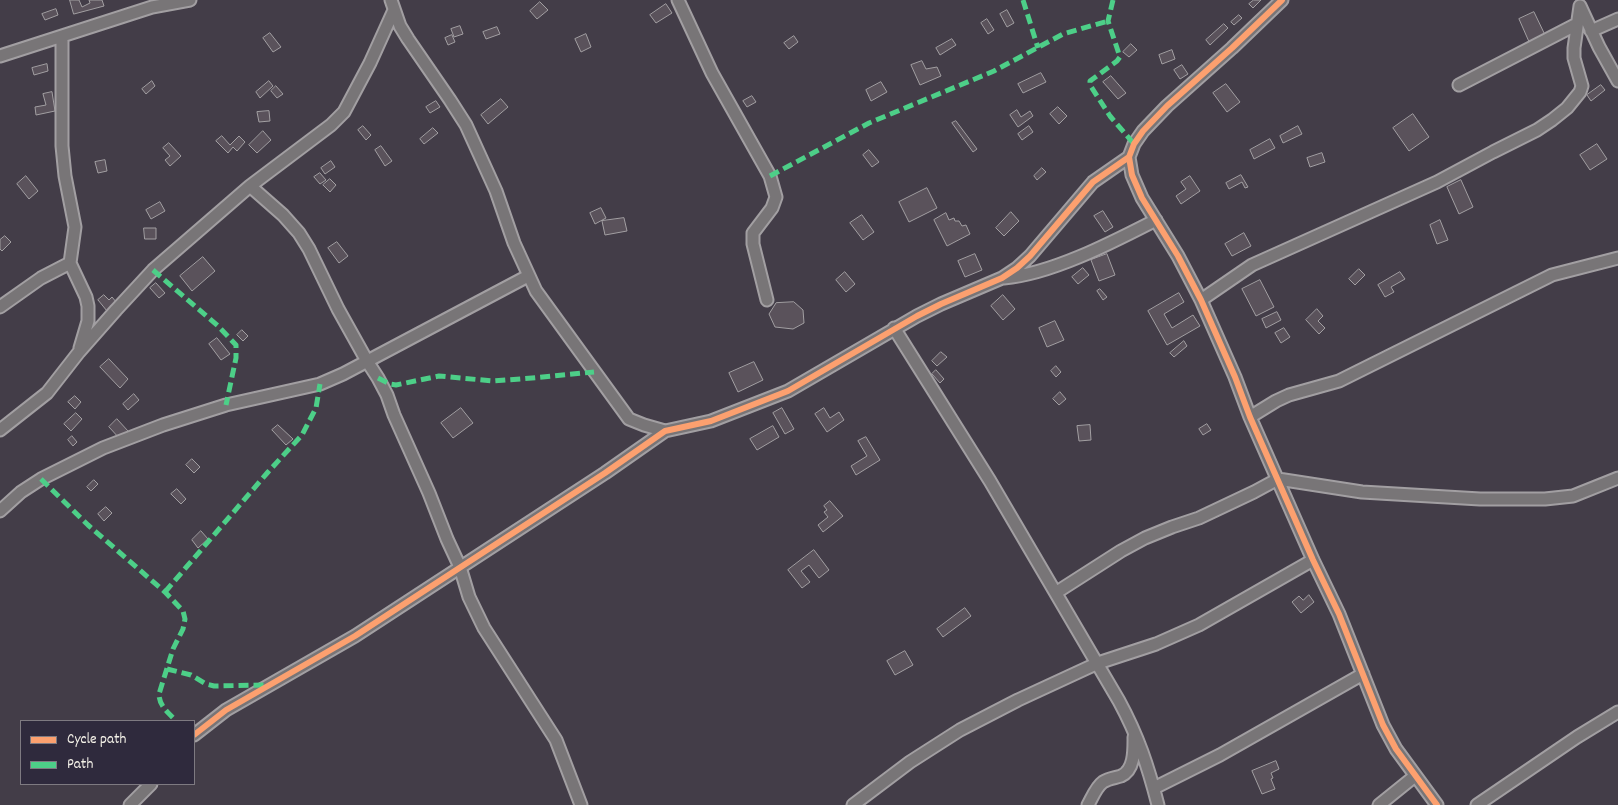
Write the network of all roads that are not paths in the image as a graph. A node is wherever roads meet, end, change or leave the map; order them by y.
1 (190, 0) edge
2 (678, 0) edge
3 (1282, 0) edge
4 (1578, 3) edge
5 (151, 4) edge
6 (392, 5) edge
7 (1618, 19) edge
8 (1577, 24) junction
9 (1591, 31) junction
10 (62, 36) junction
11 (0, 56) edge
12 (1618, 82) edge
13 (1459, 85) dead end
14 (1130, 158) junction
15 (250, 186) junction
16 (1156, 220) junction
17 (1618, 258) edge
18 (70, 263) junction
19 (528, 276) junction
20 (1002, 278) junction
21 (767, 300) dead end
22 (1200, 300) junction
23 (0, 307) edge
24 (894, 328) junction
25 (79, 352) junction
26 (366, 361) junction
27 (1250, 417) junction
28 (0, 430) edge
29 (665, 431) junction
30 (1618, 478) edge
31 (1278, 479) junction
32 (0, 511) edge
33 (1313, 560) junction
34 (460, 567) junction
35 (1057, 592) junction
36 (1098, 663) junction
37 (1363, 674) junction
38 (1618, 712) edge
39 (1135, 730) junction
40 (195, 734) edge
41 (1415, 776) junction
42 (150, 785) edge
43 (1154, 788) junction
44 (580, 804) edge
45 (130, 805) edge
46 (853, 805) edge
47 (1088, 805) edge
48 (1158, 805) edge
49 (1379, 805) edge
50 (1437, 805) edge
51 (1477, 805) edge

1 - 5 street
2 - 21 street
3 - 14 street
4 - 8 street
4 - 9 street
5 - 10 street
6 - 15 street
6 - 19 street
7 - 9 street
8 - 13 street
8 - 22 street
9 - 12 street
10 - 11 street
10 - 18 street
14 - 16 street
14 - 20 street
15 - 25 street
15 - 26 street
16 - 20 street
16 - 22 street
17 - 27 street
18 - 23 street
18 - 25 street
19 - 26 street
19 - 29 street
20 - 24 street
22 - 27 street
24 - 29 street
24 - 35 street
25 - 28 street
26 - 32 street
26 - 34 street
27 - 31 street
29 - 34 street
30 - 31 street
31 - 33 street
31 - 35 street
33 - 36 street
33 - 37 street
34 - 40 street
34 - 44 street
35 - 36 street
36 - 39 street
36 - 46 street
37 - 41 street
37 - 43 street
38 - 51 street
39 - 43 street
39 - 47 street
41 - 49 street
41 - 50 street
42 - 45 street
43 - 48 street

